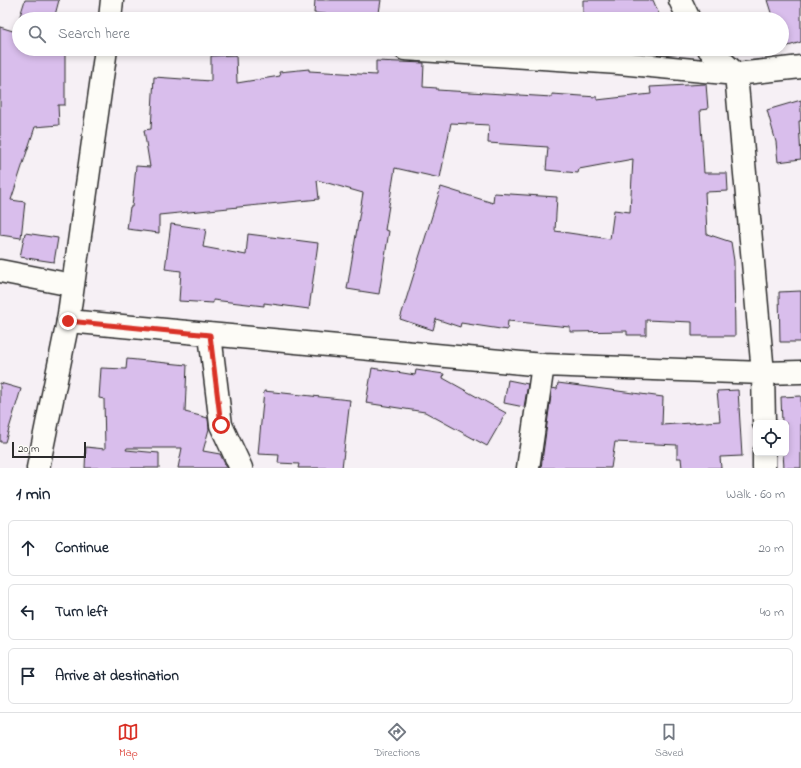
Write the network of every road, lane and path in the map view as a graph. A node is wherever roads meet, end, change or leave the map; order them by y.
1 (112, 0) edge
2 (680, 0) edge
3 (111, 12) edge
4 (686, 12) edge
5 (105, 56) edge
6 (512, 56) edge
7 (717, 56) edge
8 (801, 67) edge
9 (736, 74) junction
10 (0, 271) edge
11 (72, 285) junction
12 (68, 321) junction
13 (210, 335) junction
14 (543, 365) junction
15 (801, 372) edge
16 (763, 373) junction
17 (764, 420) edge
18 (764, 456) edge
19 (38, 468) edge
20 (241, 468) edge
21 (528, 468) edge
22 (764, 468) edge

1 - 3 street
2 - 4 street
5 - 11 street
6 - 9 street
7 - 9 street
8 - 9 street
9 - 16 street
10 - 11 street
11 - 12 street
12 - 13 street
12 - 19 street
13 - 14 street
13 - 20 street
14 - 16 street
14 - 21 street
15 - 16 street
16 - 17 street
18 - 22 street

